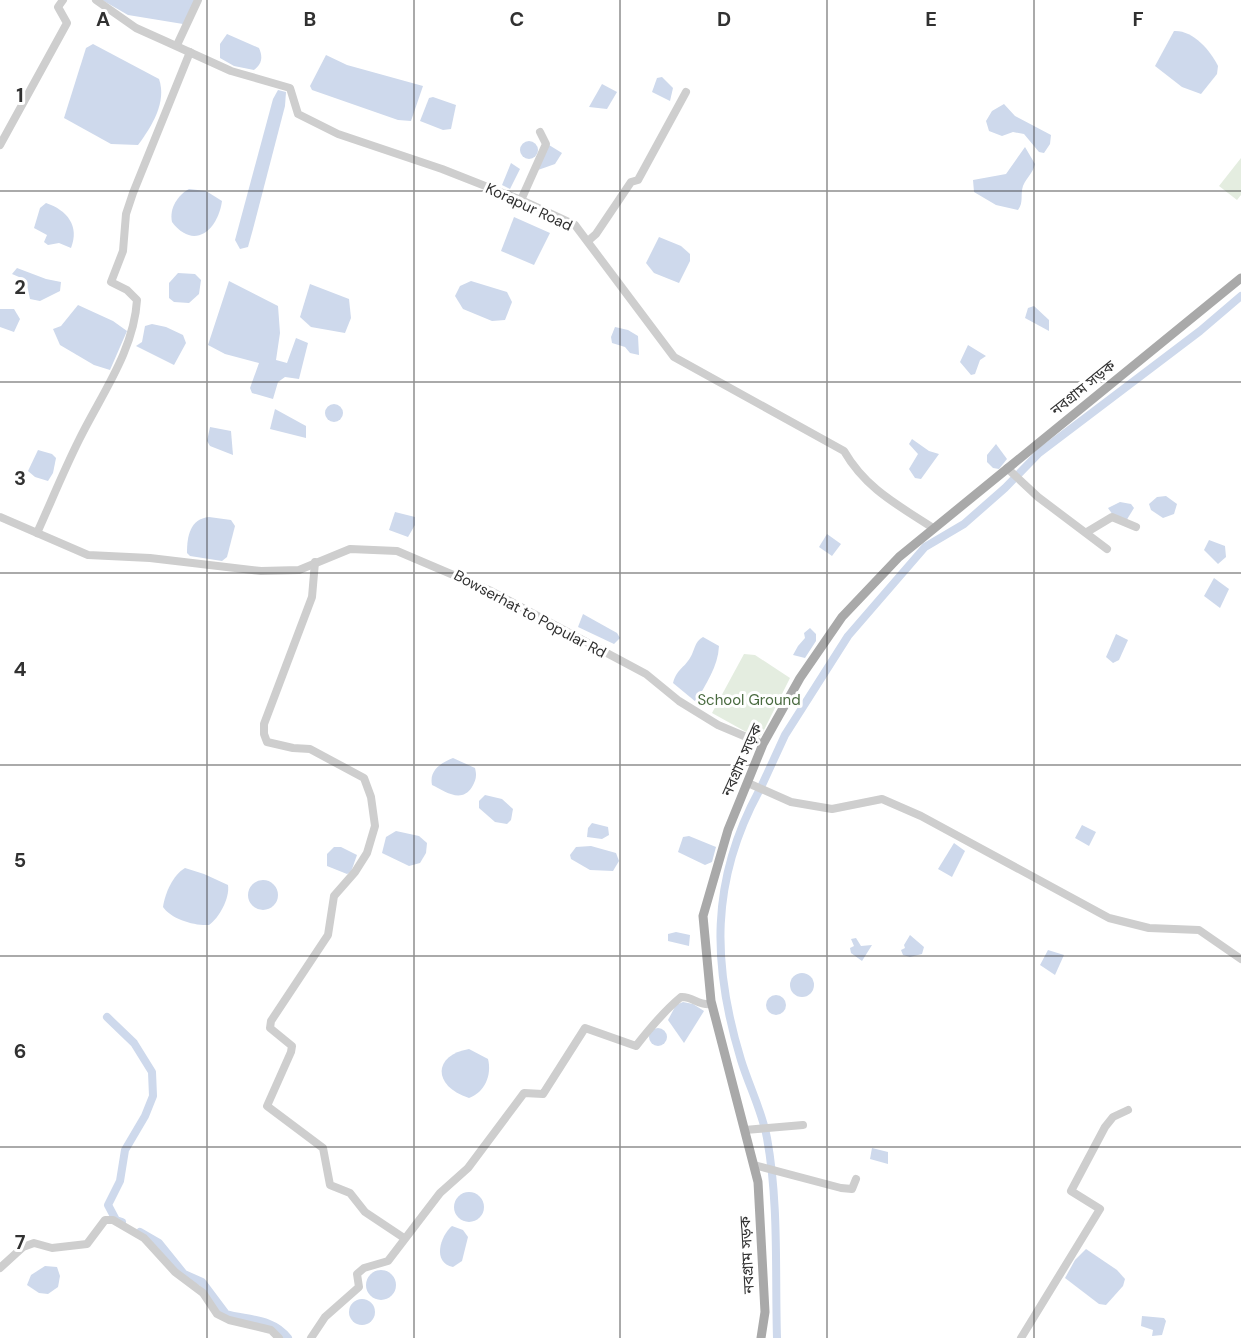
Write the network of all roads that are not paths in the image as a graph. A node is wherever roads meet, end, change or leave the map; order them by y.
1 (63, 0) edge
2 (96, 0) edge
3 (198, 0) edge
4 (177, 45) junction
5 (190, 52) junction
6 (686, 92) dead end
7 (540, 132) dead end
8 (0, 146) edge
9 (521, 200) junction
10 (588, 241) junction
11 (1241, 278) edge
12 (1007, 468) junction
13 (0, 517) edge
14 (1136, 527) dead end
15 (933, 528) junction
16 (1087, 532) junction
17 (38, 533) junction
18 (1107, 549) dead end
19 (315, 562) junction
20 (763, 744) junction
21 (748, 783) junction
22 (1241, 959) edge
23 (711, 1004) junction
24 (1128, 1110) dead end
25 (803, 1125) dead end
26 (746, 1130) junction
27 (754, 1165) junction
28 (856, 1179) dead end
29 (404, 1238) junction
30 (0, 1268) edge
31 (279, 1338) edge
32 (311, 1338) edge
33 (761, 1338) edge
34 (1021, 1338) edge

1 - 8 street
2 - 4 street, Korapur Road
3 - 4 street
4 - 5 street, Korapur Road
5 - 9 street, Korapur Road
5 - 17 street
6 - 10 street
7 - 9 street
9 - 10 street, Korapur Road
10 - 15 street, Korapur Road
11 - 12 main road, নবগ্রাম সড়ক
12 - 15 main road, নবগ্রাম সড়ক
12 - 16 street
13 - 17 street, Bowserhat to Popular Rd
14 - 16 street
15 - 20 main road, নবগ্রাম সড়ক
16 - 18 street
17 - 19 street, Bowserhat to Popular Rd
19 - 20 street, Bowserhat to Popular Rd
19 - 29 street
20 - 21 main road, নবগ্রাম সড়ক
21 - 22 street
21 - 23 main road, নবগ্রাম সড়ক
23 - 26 main road, নবগ্রাম সড়ক
23 - 29 street
24 - 34 street
25 - 26 street
26 - 27 main road, নবগ্রাম সড়ক
27 - 28 street
27 - 33 main road, নবগ্রাম সড়ক
29 - 32 street
30 - 31 street

